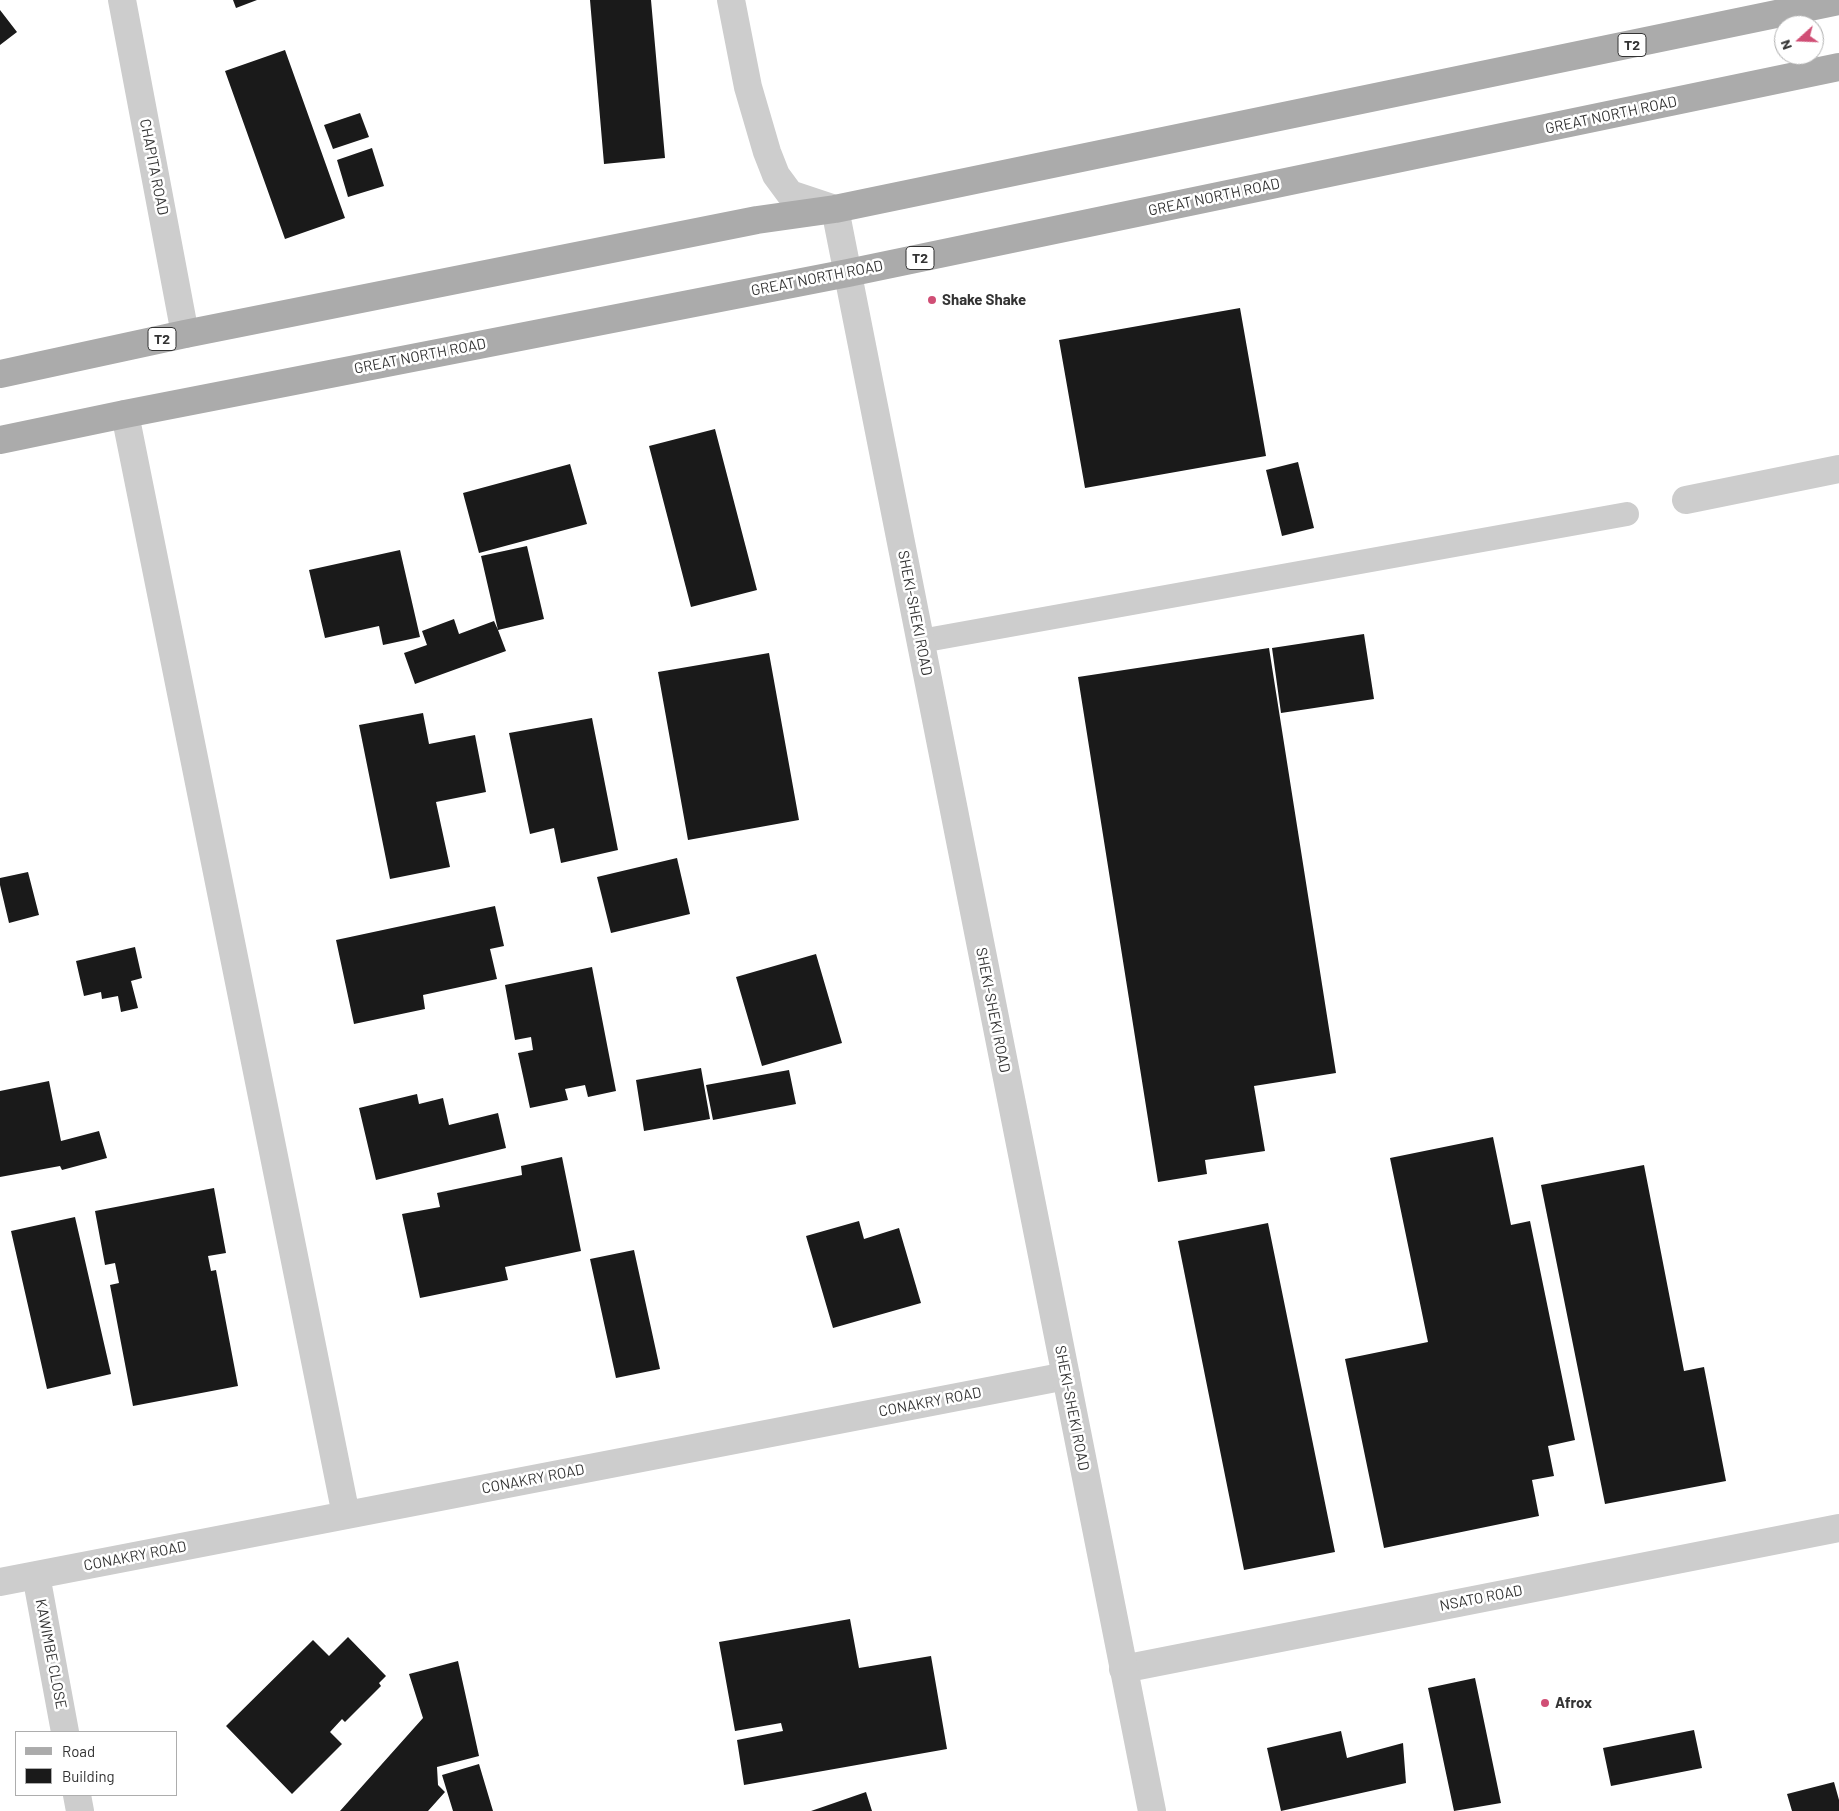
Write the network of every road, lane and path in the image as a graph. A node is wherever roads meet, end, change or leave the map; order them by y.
1 (122, 0) edge
2 (731, 0) edge
3 (1839, 2) edge
4 (1839, 67) edge
5 (835, 209) junction
6 (848, 273) junction
7 (185, 334) junction
8 (0, 374) edge
9 (125, 414) junction
10 (0, 440) edge
11 (1839, 469) edge
12 (1686, 500) dead end
13 (1627, 514) dead end
14 (921, 641) junction
15 (1066, 1376) junction
16 (346, 1515) junction
17 (1839, 1528) edge
18 (36, 1576) junction
19 (0, 1582) edge
20 (1123, 1669) junction
21 (65, 1731) edge
22 (77, 1796) edge
23 (80, 1811) edge
24 (1152, 1811) edge

1 - 7 street, CHAPITA ROAD
2 - 5 street
3 - 5 main road, T2
4 - 6 main road, GREAT NORTH ROAD / T2
5 - 6 street, SHEKI-SHEKI ROAD
5 - 7 main road, T2
6 - 9 main road, GREAT NORTH ROAD / T2
6 - 14 street, SHEKI-SHEKI ROAD
7 - 8 main road, T2
9 - 10 main road, GREAT NORTH ROAD / T2
9 - 16 street
11 - 12 street
13 - 14 lane
14 - 15 street, SHEKI-SHEKI ROAD
15 - 16 street, CONAKRY ROAD
15 - 20 street, SHEKI-SHEKI ROAD
16 - 18 street, CONAKRY ROAD
17 - 20 street, NSATO ROAD
18 - 19 street, CONAKRY ROAD
18 - 21 street, KAWIMBE CLOSE
20 - 24 street, SHEKI-SHEKI ROAD
22 - 23 street

